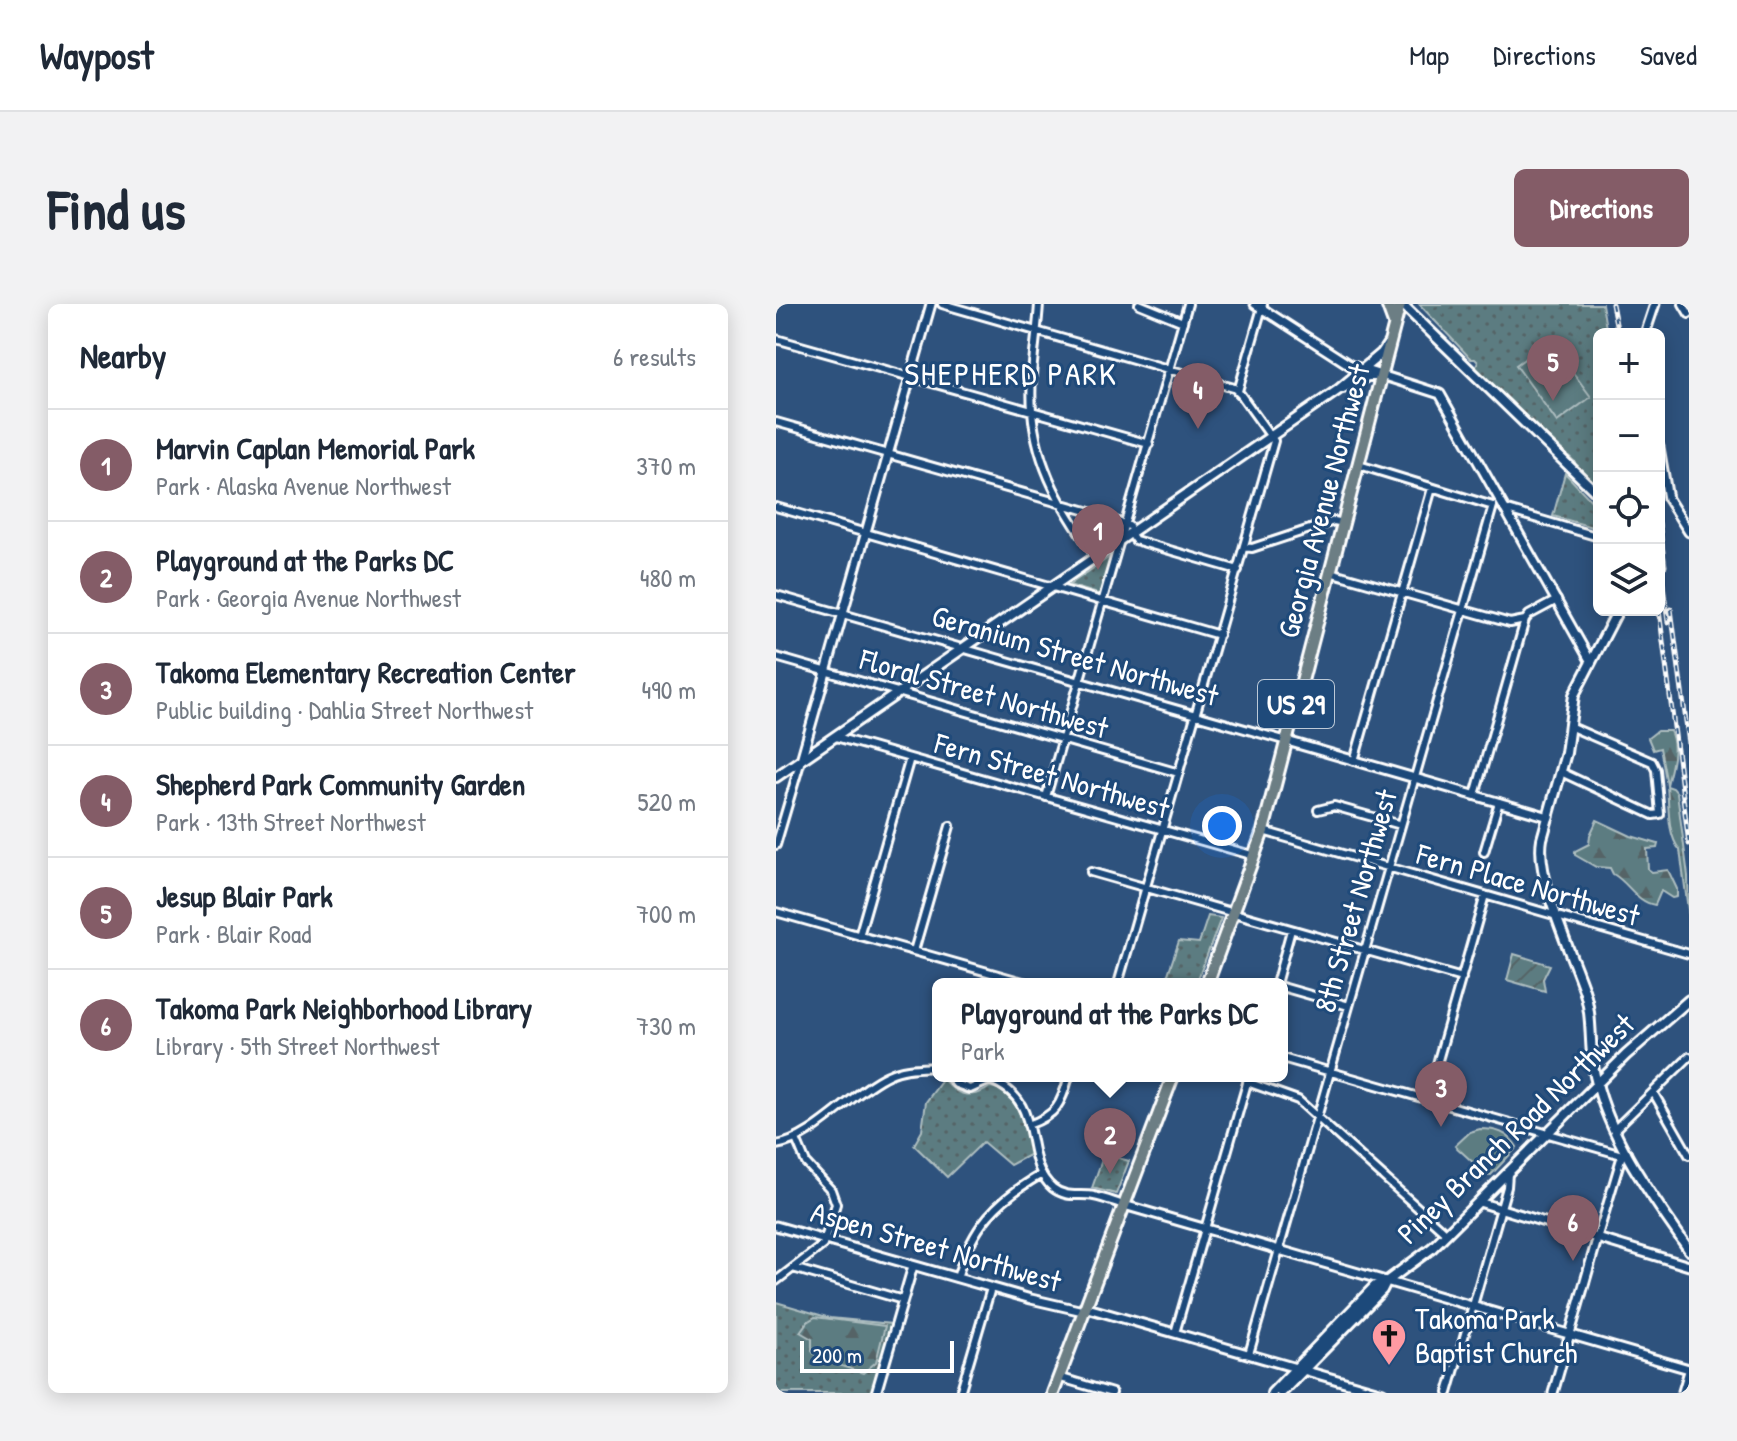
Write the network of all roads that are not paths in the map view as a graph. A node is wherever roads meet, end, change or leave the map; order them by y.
1 (931, 304) edge
2 (942, 304) edge
3 (1039, 304) edge
4 (1139, 304) edge
5 (1188, 304) edge
6 (1387, 304) edge
7 (1401, 304) edge
8 (1655, 304) edge
9 (1683, 304) edge
10 (1260, 305) edge
11 (1689, 314) edge
12 (1183, 322) junction
13 (1395, 324) junction
14 (1647, 328) edge
15 (1037, 332) junction
16 (776, 339) edge
17 (1392, 339) junction
18 (1170, 370) junction
19 (1361, 370) junction
20 (1382, 376) junction
21 (910, 377) junction
22 (1238, 391) junction
23 (1032, 411) junction
24 (776, 422) edge
25 (1271, 436) junction
26 (1149, 444) junction
27 (888, 454) junction
28 (1359, 465) junction
29 (1663, 472) edge
30 (1432, 488) junction
31 (1593, 489) edge
32 (1059, 503) junction
33 (1493, 506) junction
34 (776, 507) edge
35 (1507, 510) junction
36 (1126, 523) junction
37 (1344, 523) junction
38 (1689, 532) edge
39 (865, 533) junction
40 (1128, 535) junction
41 (1593, 535) edge
42 (1244, 547) junction
43 (1096, 557) junction
44 (1238, 570) junction
45 (1330, 572) junction
46 (1052, 587) junction
47 (1402, 593) junction
48 (776, 595) edge
49 (1557, 600) junction
50 (1104, 602) junction
51 (1462, 610) junction
52 (842, 614) junction
53 (1615, 616) edge
54 (1525, 620) junction
55 (1219, 635) junction
56 (963, 649) junction
57 (776, 657) edge
58 (1591, 662) junction
59 (826, 672) junction
60 (1080, 682) junction
61 (899, 693) junction
62 (1196, 716) junction
63 (1569, 726) junction
64 (836, 737) junction
65 (1063, 740) junction
66 (1287, 741) junction
67 (910, 758) junction
68 (801, 760) junction
69 (1354, 761) junction
70 (1561, 772) junction
71 (1179, 773) junction
72 (776, 777) edge
73 (1414, 778) junction
74 (1475, 795) junction
75 (1046, 797) junction
76 (1499, 802) junction
77 (1318, 810) dead end
78 (1549, 817) junction
79 (1401, 825) junction
80 (950, 826) dead end
81 (1163, 831) junction
82 (1263, 831) junction
83 (776, 845) edge
84 (1484, 852) dead end
85 (1255, 856) junction
86 (1389, 867) junction
87 (1091, 872) dead end
88 (1146, 888) junction
89 (1485, 895) junction
90 (776, 912) edge
91 (1234, 913) junction
92 (1557, 916) junction
93 (1291, 930) junction
94 (859, 936) junction
95 (1365, 950) junction
96 (914, 951) junction
97 (1689, 954) edge
98 (1009, 978) edge
99 (1120, 978) edge
100 (1209, 978) edge
101 (1278, 978) edge
102 (1462, 978) junction
103 (1288, 989) edge
104 (1689, 1000) edge
105 (1349, 1006) junction
106 (1689, 1007) edge
107 (1678, 1010) junction
108 (1689, 1057) edge
109 (1288, 1060) edge
110 (932, 1067) edge
111 (1330, 1071) junction
112 (954, 1082) edge
113 (985, 1082) edge
114 (997, 1082) edge
115 (1067, 1082) edge
116 (1171, 1082) edge
117 (1247, 1082) edge
118 (1256, 1082) edge
119 (1597, 1084) junction
120 (1653, 1092) junction
121 (1427, 1099) junction
122 (1317, 1115) junction
123 (1028, 1125) junction
124 (1614, 1130) junction
125 (1547, 1134) junction
126 (796, 1139) junction
127 (776, 1145) edge
128 (1624, 1154) junction
129 (1689, 1155) edge
130 (1508, 1173) junction
131 (1042, 1174) junction
132 (1479, 1202) junction
133 (1124, 1205) junction
134 (1500, 1210) junction
135 (776, 1226) edge
136 (1205, 1230) junction
137 (1447, 1234) junction
138 (826, 1241) junction
139 (1597, 1241) junction
140 (1689, 1250) edge
141 (1278, 1251) junction
142 (913, 1266) junction
143 (1689, 1266) edge
144 (793, 1268) junction
145 (957, 1278) junction
146 (776, 1281) edge
147 (1386, 1282) junction
148 (991, 1288) junction
149 (903, 1300) junction
150 (1473, 1307) junction
151 (1084, 1309) junction
152 (1175, 1333) junction
153 (1570, 1335) junction
154 (1249, 1354) junction
155 (1689, 1369) edge
156 (1300, 1370) junction
157 (1058, 1377) junction
158 (876, 1393) edge
159 (960, 1393) edge
160 (1053, 1393) edge
161 (1112, 1393) edge
162 (1272, 1393) edge
163 (1281, 1393) edge
164 (1383, 1393) edge
165 (1448, 1393) edge
166 (1553, 1393) edge
167 (1682, 1393) edge

1 - 21 street
2 - 15 street
3 - 15 street
4 - 12 street
5 - 12 street
6 - 13 highway
7 - 13 highway, Georgia Avenue Northwest / US 29
7 - 31 main road
8 - 14 street
9 - 11 street
10 - 19 street
10 - 22 street
12 - 18 street
13 - 17 highway, Georgia Avenue Northwest / US 29
15 - 18 street
15 - 23 street
16 - 21 street
17 - 19 main road
17 - 20 highway, Georgia Avenue Northwest / US 29
18 - 22 street
18 - 26 street
19 - 20 main road
19 - 25 main road
20 - 28 highway, Georgia Avenue Northwest / US 29
20 - 35 street
21 - 23 street
21 - 27 street
22 - 25 street
23 - 26 street
23 - 32 street
24 - 27 street
25 - 40 main road
25 - 42 street
26 - 36 street
27 - 32 street
27 - 39 street
28 - 30 street
28 - 37 highway, Georgia Avenue Northwest / US 29
29 - 38 street
30 - 33 street
30 - 47 street
32 - 36 street
32 - 43 street
33 - 35 street
33 - 51 street, 8th Street Northwest
34 - 39 street
35 - 41 street
35 - 49 street
36 - 40 street
36 - 40 street
37 - 42 street
37 - 45 highway, Georgia Avenue Northwest / US 29
39 - 46 street
39 - 52 street
40 - 43 main road
40 - 44 street
40 - 50 street
42 - 44 street
43 - 46 main road
44 - 55 street
45 - 47 street
45 - 66 highway, Georgia Avenue Northwest / US 29
46 - 50 street
46 - 56 main road
47 - 51 street
47 - 69 street
48 - 52 street, Geranium Street Northwest
49 - 54 street
49 - 58 street
50 - 55 street
50 - 60 street
51 - 54 street
51 - 73 street, 8th Street Northwest
52 - 56 street, Geranium Street Northwest
52 - 59 street
53 - 58 main road
54 - 74 street
55 - 62 street
56 - 60 street, Geranium Street Northwest
56 - 61 main road
57 - 59 street, Floral Street Northwest
58 - 63 main road
59 - 61 street, Floral Street Northwest
59 - 68 street
60 - 62 street, Geranium Street Northwest
60 - 65 street
61 - 64 main road
61 - 65 street, Floral Street Northwest
62 - 66 street, Geranium Street Northwest
62 - 71 street
63 - 70 main road
63 - 70 street
64 - 67 street, Fern Street Northwest
64 - 68 main road
65 - 71 street, Floral Street Northwest
65 - 75 street
66 - 69 street, Geranium Street Northwest
66 - 82 highway, Georgia Avenue Northwest / US 29
67 - 75 street, Fern Street Northwest
67 - 94 street
68 - 72 main road
68 - 83 street
69 - 73 street, Geranium Street Northwest
70 - 78 main road
71 - 81 street
73 - 74 street, Geranium Street Northwest
73 - 79 street, 8th Street Northwest
74 - 76 street, Geranium Street Northwest
75 - 81 street, Fern Street Northwest
76 - 78 street, Geranium Street Northwest
76 - 84 street
77 - 79 street
78 - 92 main road
79 - 86 street, 8th Street Northwest
80 - 96 street
81 - 85 street, Fern Street Northwest
81 - 88 street
82 - 85 highway, Georgia Avenue Northwest / US 29
82 - 86 street, Fern Place Northwest
85 - 91 highway, Georgia Avenue Northwest / US 29
86 - 89 street, Fern Place Northwest
86 - 95 street, 8th Street Northwest
87 - 88 street
88 - 91 street
88 - 99 street
89 - 92 street, Fern Place Northwest
89 - 102 street
90 - 94 street
91 - 93 street
91 - 100 highway, Georgia Avenue Northwest / US 29
92 - 97 street, Fern Place Northwest
92 - 119 main road
93 - 95 street
93 - 101 street
94 - 96 street
95 - 102 street
95 - 105 street, 8th Street Northwest
96 - 98 street
102 - 121 street
103 - 105 street
104 - 107 main road, Piney Branch Road Northwest
105 - 111 street, 8th Street Northwest
106 - 107 main road, Piney Branch Road Northwest
107 - 119 main road, Piney Branch Road Northwest
108 - 120 street
109 - 111 street
110 - 126 street
111 - 121 street
111 - 122 street, 8th Street Northwest
112 - 113 street
114 - 123 street
115 - 123 street
116 - 133 highway
117 - 136 street
118 - 122 street
119 - 124 main road
119 - 125 main road, Piney Branch Road Northwest
120 - 124 street
120 - 129 street
121 - 125 street
122 - 137 street
122 - 141 street, 8th Street Northwest
123 - 131 street
124 - 128 main road
125 - 128 street
125 - 130 main road, Piney Branch Road Northwest
126 - 127 street
126 - 138 street
128 - 139 street
128 - 140 main road
130 - 132 main road, Piney Branch Road Northwest
130 - 134 street
131 - 133 street
131 - 145 street
132 - 134 street
132 - 137 main road, Piney Branch Road Northwest
133 - 136 street
133 - 151 highway
134 - 139 street
134 - 150 street
135 - 138 street, Aspen Street Northwest
136 - 141 street
136 - 152 street
137 - 147 main road, Piney Branch Road Northwest
138 - 142 street, Aspen Street Northwest
138 - 144 street
139 - 143 street
139 - 153 street
141 - 147 street
141 - 154 street, 8th Street Northwest
142 - 145 street, Aspen Street Northwest
142 - 149 street
144 - 146 street
144 - 149 street
145 - 148 street, Aspen Street Northwest
147 - 150 street
147 - 156 main road, Piney Branch Road Northwest
148 - 151 street, Aspen Street Northwest
148 - 159 street
149 - 158 street
150 - 153 street
150 - 165 street
151 - 152 street, Aspen Street Northwest
151 - 157 highway
152 - 154 street, Aspen Street Northwest
153 - 155 street
153 - 166 street
154 - 156 street, Aspen Street Northwest
155 - 167 street
156 - 162 main road, Piney Branch Road Northwest
156 - 163 main road, Piney Branch Road Northwest
156 - 164 street, Aspen Street Northwest
157 - 160 highway
157 - 161 street

